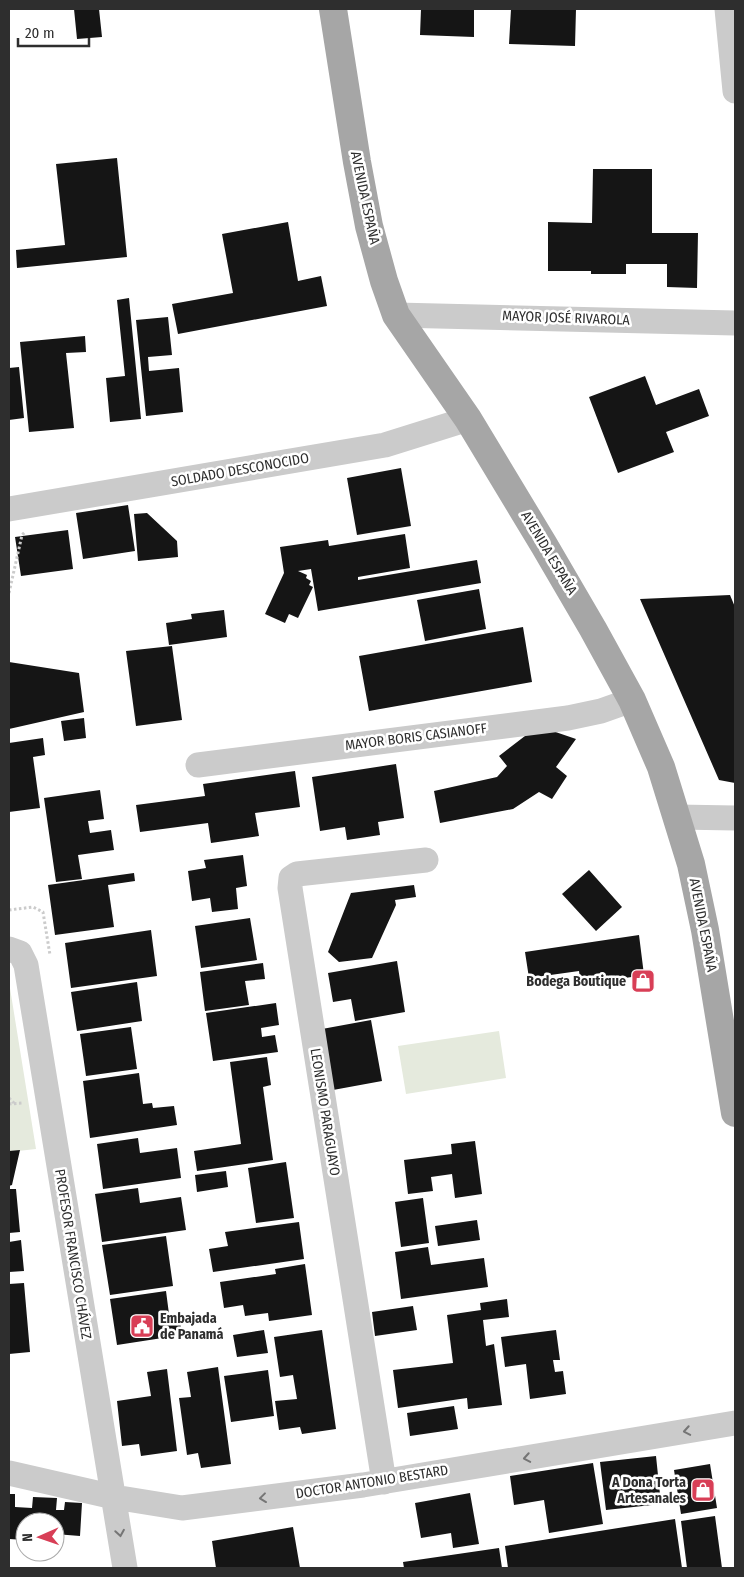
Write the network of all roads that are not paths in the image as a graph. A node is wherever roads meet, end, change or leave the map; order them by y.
1 (333, 9) edge
2 (727, 9) edge
3 (735, 90) edge
4 (396, 315) junction
5 (735, 323) edge
6 (468, 419) junction
7 (9, 509) edge
8 (632, 700) junction
9 (198, 765) dead end
10 (677, 816) junction
11 (735, 818) edge
12 (426, 860) dead end
13 (9, 949) edge
14 (735, 1114) edge
15 (735, 1423) edge
16 (9, 1473) edge
17 (384, 1482) junction
18 (114, 1497) junction
19 (125, 1568) edge

1 - 4 main road, AVENIDA ESPAÑA
2 - 3 street
4 - 5 street, MAYOR JOSÉ RIVAROLA
4 - 6 main road, AVENIDA ESPAÑA
6 - 7 street, SOLDADO DESCONOCIDO
6 - 8 main road, AVENIDA ESPAÑA
8 - 9 street, MAYOR BORIS CASIANOFF
8 - 10 main road, AVENIDA ESPAÑA
10 - 11 street
10 - 14 main road, AVENIDA ESPAÑA
12 - 17 street, LEONISMO PARAGUAYO
13 - 18 street, PROFESOR FRANCISCO CHÁVEZ
15 -> 17 street, DOCTOR ANTONIO BESTARD
16 - 18 street, DOCTOR ANTONIO BESTARD
17 -> 18 street, DOCTOR ANTONIO BESTARD
18 -> 19 street, PROFESOR FRANCISCO CHÁVEZ

